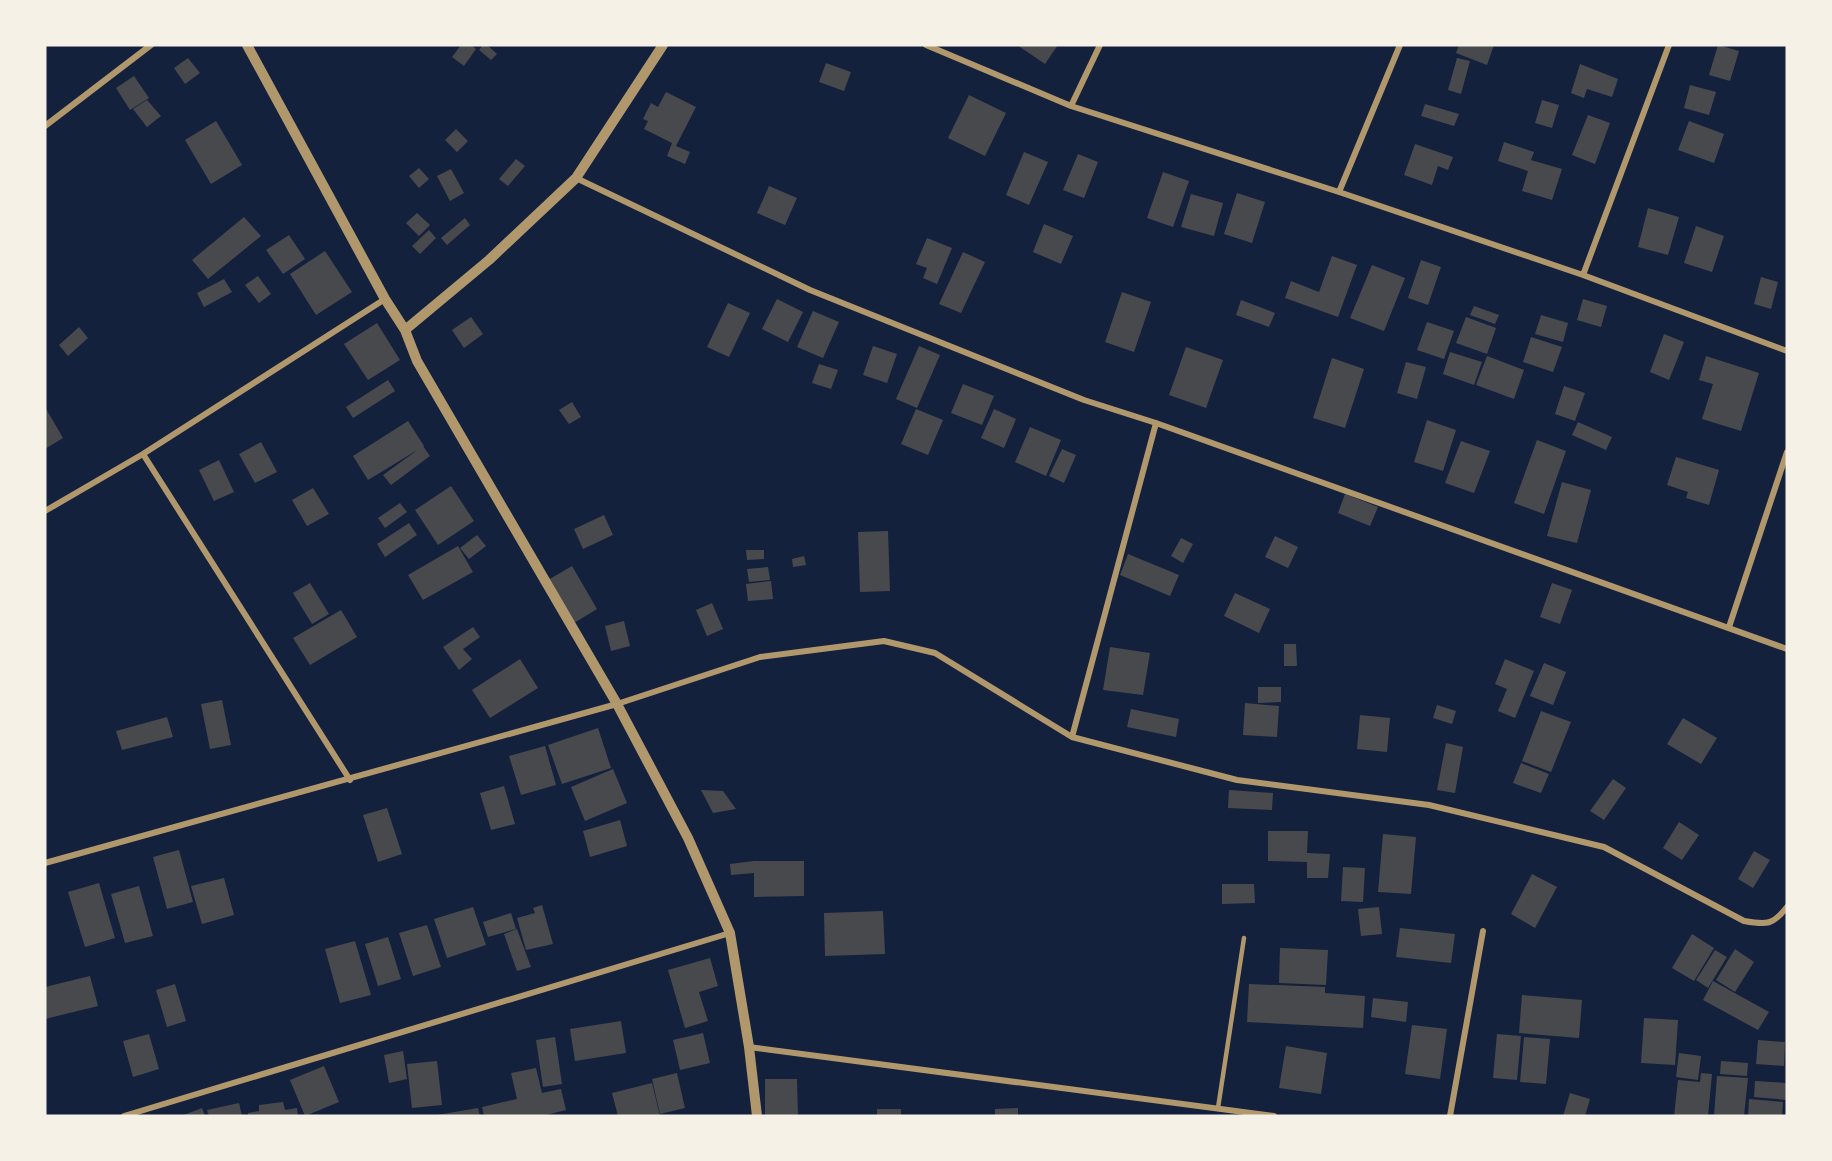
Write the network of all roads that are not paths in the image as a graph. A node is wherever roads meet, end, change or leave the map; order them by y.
1 (151, 45) edge
2 (248, 45) edge
3 (663, 45) edge
4 (926, 45) edge
5 (1100, 45) edge
6 (1400, 45) edge
7 (1670, 45) edge
8 (1071, 106) junction
9 (45, 126) edge
10 (576, 178) junction
11 (1339, 192) junction
12 (1583, 275) junction
13 (385, 299) junction
14 (405, 330) junction
15 (1787, 351) edge
16 (1156, 423) junction
17 (1787, 452) edge
18 (143, 454) junction
19 (45, 511) edge
20 (1729, 627) junction
21 (1787, 649) edge
22 (617, 704) junction
23 (1072, 737) junction
24 (350, 780) junction
25 (45, 863) edge
26 (1787, 906) edge
27 (1483, 931) dead end
28 (730, 933) junction
29 (1244, 938) dead end
30 (749, 1047) junction
31 (1218, 1108) junction
32 (1237, 1113) edge
33 (124, 1116) edge
34 (757, 1116) edge
35 (1274, 1116) edge
36 (1450, 1116) edge

1 - 9 street
2 - 13 street
3 - 10 street
4 - 8 street
5 - 8 street
6 - 11 street
7 - 12 street
8 - 11 street
10 - 14 street
10 - 16 street
11 - 12 street
12 - 15 street
13 - 14 street
13 - 18 street
14 - 22 street
16 - 20 street
16 - 23 street
17 - 20 street
18 - 19 street
18 - 24 street
20 - 21 street
22 - 23 street
22 - 24 street
22 - 28 street
23 - 26 street
24 - 25 street
27 - 36 street
28 - 30 street
28 - 33 street
29 - 31 lane
30 - 31 street
30 - 34 street
31 - 32 street
32 - 35 street

